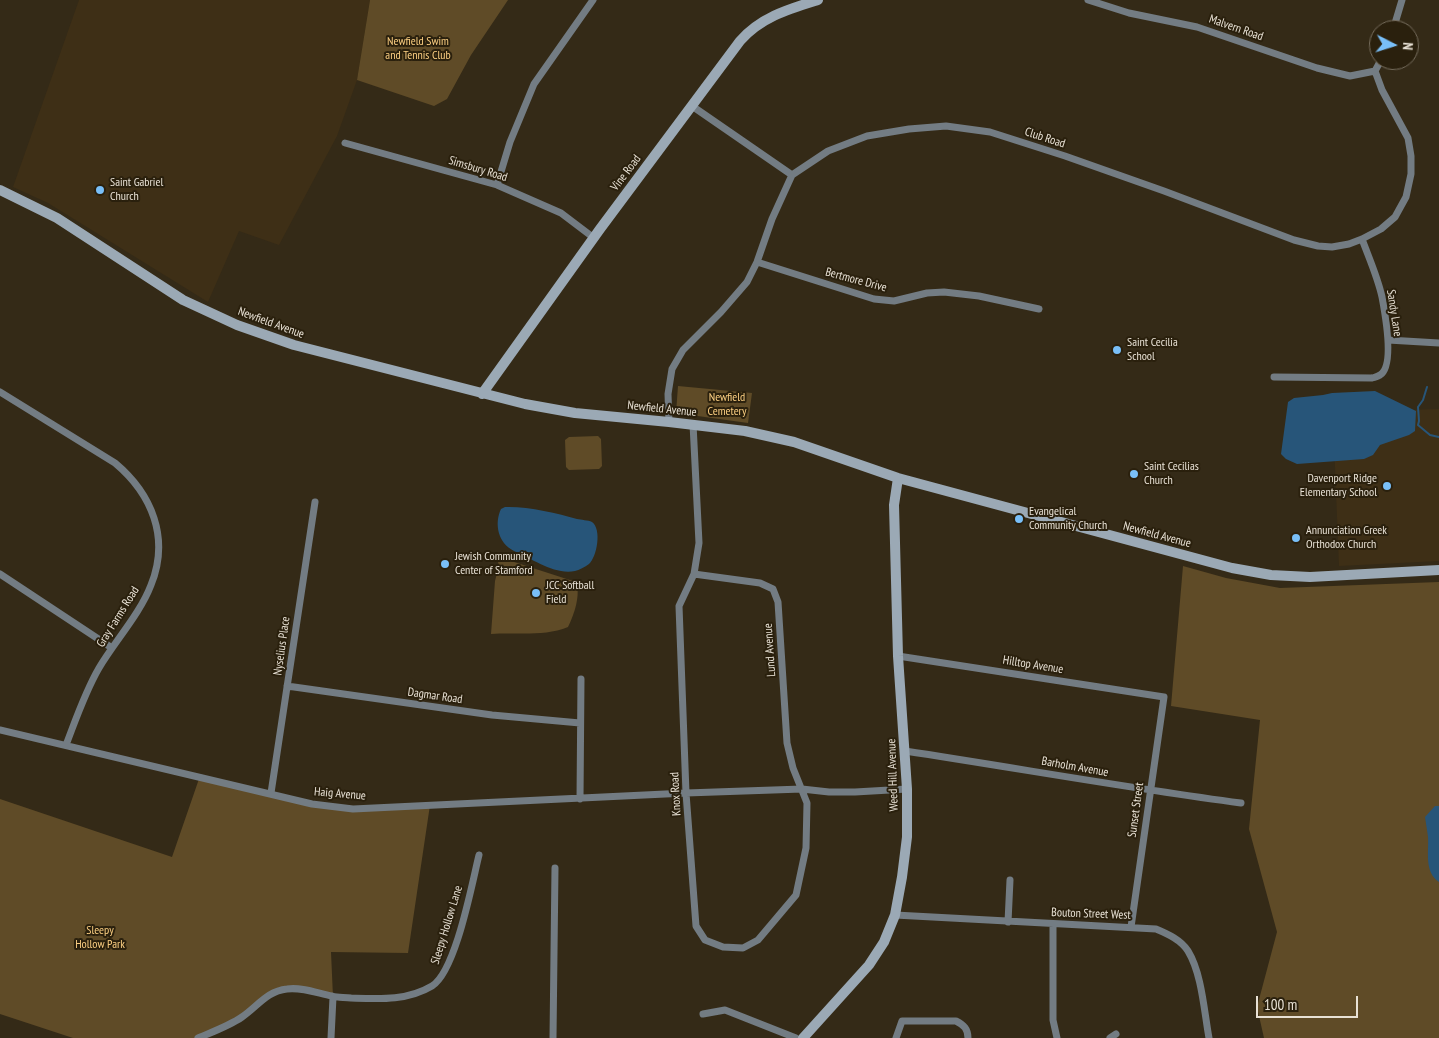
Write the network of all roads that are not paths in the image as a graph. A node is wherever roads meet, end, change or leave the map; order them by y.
1 (593, 0) edge
2 (818, 0) edge
3 (1088, 0) edge
4 (1402, 0) edge
5 (801, 3) edge
6 (1396, 20) edge
7 (1376, 71) joint
8 (692, 106) junction
9 (345, 143) dead end
10 (792, 175) junction
11 (497, 185) junction
12 (0, 190) edge
13 (594, 238) junction
14 (1362, 239) junction
15 (757, 262) junction
16 (1039, 309) dead end
17 (1388, 340) junction
18 (1439, 343) edge
19 (1274, 377) dead end
20 (0, 392) edge
21 (482, 394) junction
22 (669, 422) junction
23 (693, 424) junction
24 (898, 478) junction
25 (315, 502) dead end
26 (1439, 570) edge
27 (0, 574) edge
28 (694, 574) junction
29 (112, 648) junction
30 (898, 656) junction
31 (581, 679) dead end
32 (287, 686) junction
33 (1164, 697) joint
34 (580, 723) junction
35 (0, 730) edge
36 (66, 745) junction
37 (905, 751) junction
38 (802, 789) junction
39 (906, 789) junction
40 (1150, 791) junction
41 (271, 793) junction
42 (686, 793) junction
43 (580, 799) junction
44 (1241, 803) dead end
45 (479, 855) dead end
46 (555, 868) dead end
47 (1010, 880) dead end
48 (895, 915) junction
49 (1008, 922) junction
50 (1053, 924) junction
51 (1131, 927) junction
52 (332, 997) junction
53 (703, 1014) dead end
54 (198, 1038) edge
55 (331, 1038) edge
56 (553, 1038) edge
57 (796, 1038) edge
58 (803, 1038) edge
59 (896, 1038) edge
60 (968, 1038) edge
61 (1057, 1038) edge
62 (1209, 1038) edge

1 - 11 street
2 - 5 main road, Vine Road
3 - 7 street, Malvern Road
4 - 6 street
5 - 8 main road, Vine Road
7 - 14 street, Club Road
8 - 10 street
8 - 13 main road, Vine Road
9 - 11 street, Simsbury Road
10 - 14 street, Club Road
10 - 15 street
11 - 13 street, Simsbury Road
12 - 21 main road, Newfield Avenue
13 - 21 main road, Vine Road
14 - 17 street, Sandy Lane
15 - 16 street, Bertmore Drive
15 - 22 street
17 - 18 street
17 - 19 street, Sandy Lane
20 - 29 street, Gray Farms Road
21 - 22 main road, Newfield Avenue
22 - 23 main road, Newfield Avenue
23 - 24 main road, Newfield Avenue
23 - 28 street, Knox Road
24 - 26 main road, Newfield Avenue
24 - 30 main road, Weed Hill Avenue
25 - 32 street, Nyselius Place
27 - 29 street
28 - 38 street, Lund Avenue
28 - 42 street, Knox Road
29 - 36 street, Gray Farms Road
30 - 33 street, Hilltop Avenue
30 - 37 main road, Weed Hill Avenue
31 - 34 street
32 - 34 street, Dagmar Road
32 - 41 street, Nyselius Place
33 - 40 street, Sunset Street
34 - 43 street
35 - 36 street, Haig Avenue
36 - 41 street, Haig Avenue
37 - 39 main road, Weed Hill Avenue
37 - 40 street, Barholm Avenue
38 - 39 street, Haig Avenue
38 - 42 street, Haig Avenue
38 - 42 street, Knox Road
39 - 48 main road, Weed Hill Avenue
40 - 44 street, Barholm Avenue
40 - 51 street, Sunset Street
41 - 43 street, Haig Avenue
42 - 43 street, Haig Avenue
45 - 52 street, Sleepy Hollow Lane
46 - 56 street
47 - 49 street
48 - 49 street, Bouton Street West
48 - 58 main road, Weed Hill Avenue
49 - 50 street, Bouton Street West
50 - 51 street, Bouton Street West
50 - 61 street
51 - 62 street, Bouton Street West
52 - 54 street, Sleepy Hollow Lane
52 - 55 street
53 - 57 street
59 - 60 street

